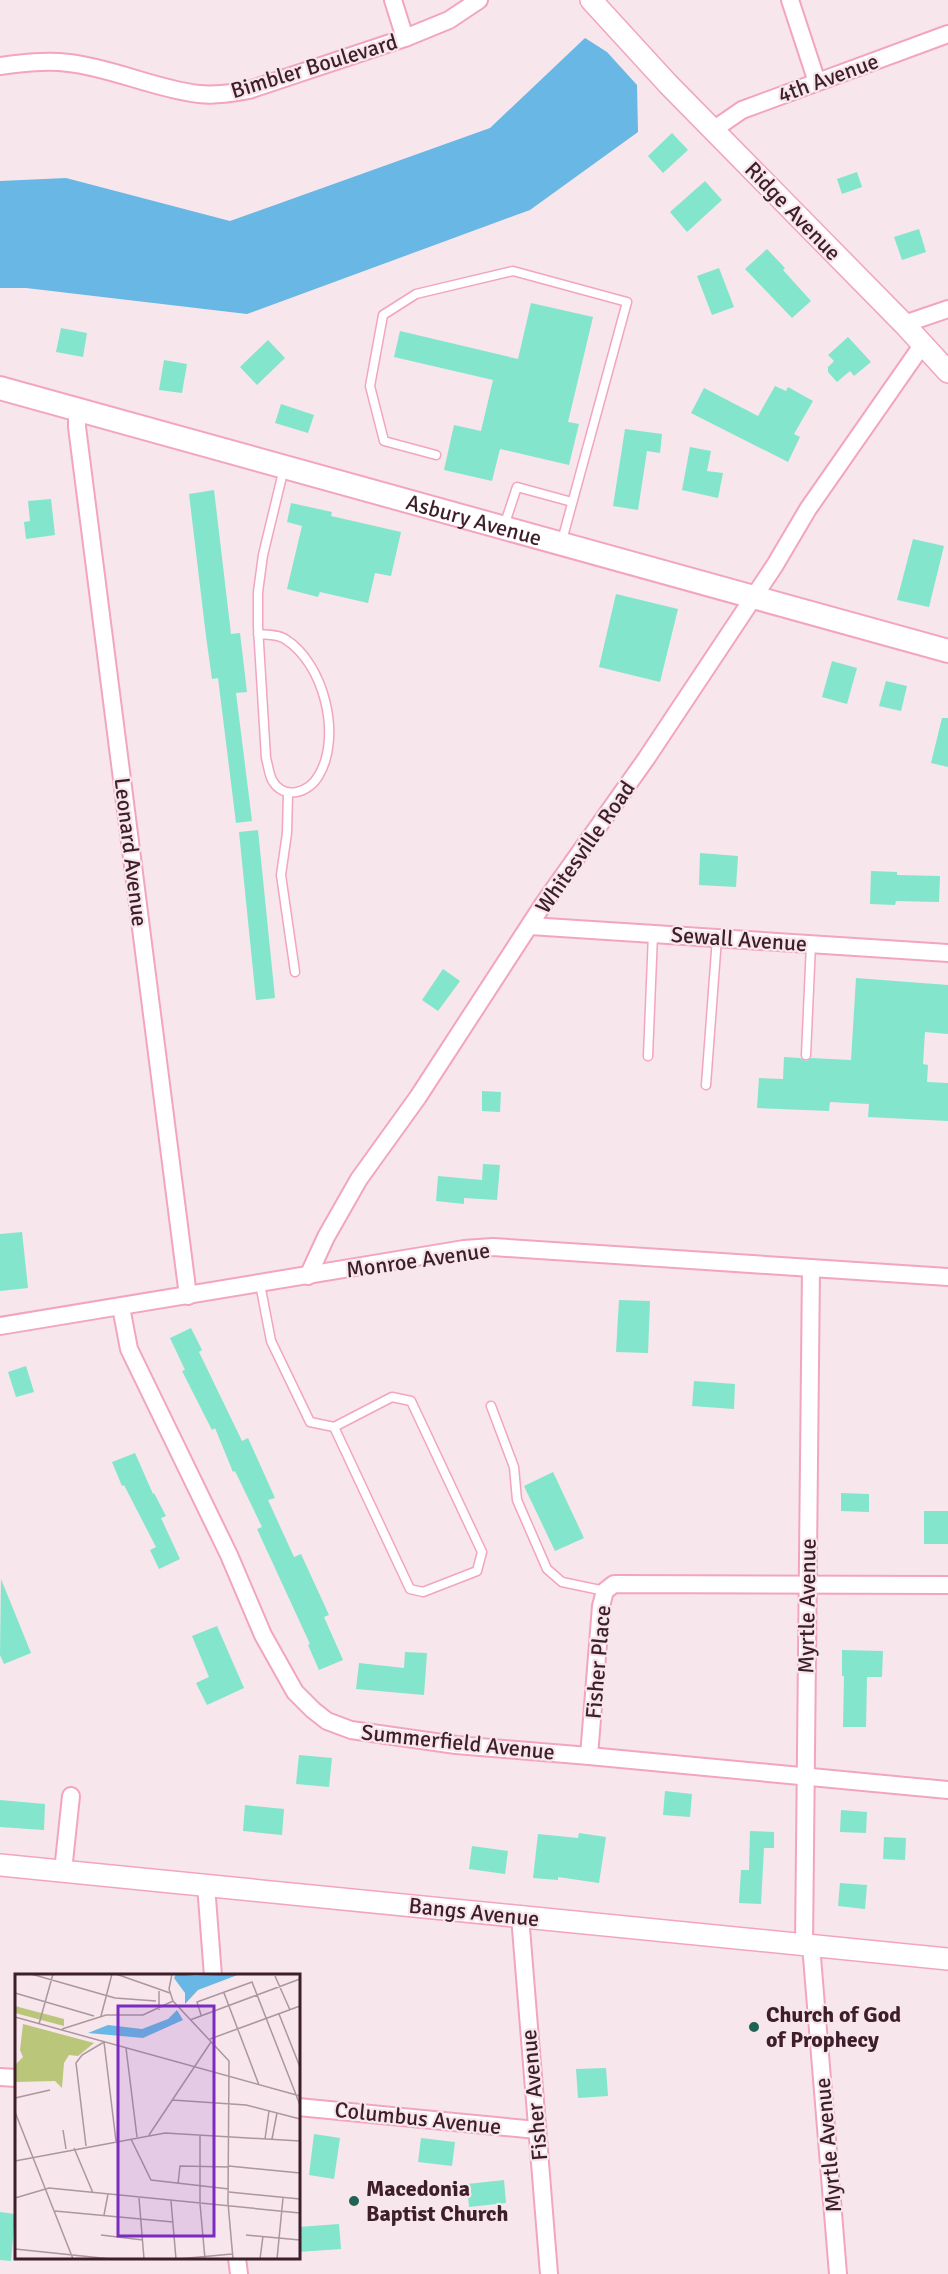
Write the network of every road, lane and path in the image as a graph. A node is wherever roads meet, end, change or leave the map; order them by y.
1 (393, 0) edge
2 (479, 0) edge
3 (591, 0) edge
4 (790, 0) edge
5 (948, 34) edge
6 (405, 38) junction
7 (0, 66) edge
8 (816, 81) junction
9 (713, 130) junction
10 (948, 309) edge
11 (904, 324) junction
12 (923, 344) junction
13 (948, 372) edge
14 (0, 388) edge
15 (77, 409) junction
16 (436, 455) dead end
17 (284, 468) junction
18 (572, 502) junction
19 (504, 529) junction
20 (561, 544) junction
21 (753, 597) junction
22 (258, 634) junction
23 (948, 651) edge
24 (288, 793) junction
25 (530, 927) junction
26 (653, 934) junction
27 (717, 938) junction
28 (811, 944) junction
29 (948, 953) edge
30 (295, 972) dead end
31 (806, 1055) dead end
32 (648, 1056) dead end
33 (706, 1085) dead end
34 (810, 1268) junction
35 (308, 1276) junction
36 (948, 1277) edge
37 (260, 1284) junction
38 (188, 1296) junction
39 (121, 1306) junction
40 (0, 1326) edge
41 (491, 1406) dead end
42 (334, 1427) junction
43 (807, 1583) junction
44 (948, 1585) edge
45 (605, 1590) junction
46 (590, 1756) junction
47 (805, 1776) junction
48 (948, 1790) edge
49 (71, 1796) dead end
50 (0, 1865) edge
51 (63, 1871) junction
52 (206, 1885) junction
53 (520, 1916) junction
54 (808, 1945) junction
55 (948, 1959) edge
56 (213, 1974) edge
57 (0, 2076) edge
58 (15, 2078) edge
59 (300, 2107) edge
60 (537, 2130) junction
61 (237, 2259) edge
62 (239, 2274) edge
63 (549, 2274) edge
64 (838, 2274) edge

1 - 6 street
2 - 6 street, Bimbler Boulevard
3 - 9 street, Ridge Avenue
4 - 8 street
5 - 8 street, 4th Avenue
6 - 7 street, Bimbler Boulevard
8 - 9 street, 4th Avenue
9 - 11 street, Ridge Avenue
10 - 11 street
11 - 12 street, Ridge Avenue
12 - 13 street, Ridge Avenue
12 - 21 street, Whitesville Road
14 - 15 main road, Asbury Avenue
15 - 17 main road, Asbury Avenue
15 - 38 street, Leonard Avenue
16 - 18 lane
17 - 19 main road, Asbury Avenue
17 - 22 lane
18 - 19 lane
18 - 20 lane
19 - 20 main road, Asbury Avenue
20 - 21 main road, Asbury Avenue
21 - 23 main road, Asbury Avenue
21 - 25 street, Whitesville Road
22 - 24 lane
22 - 24 lane
24 - 30 lane
25 - 26 street, Sewall Avenue
25 - 35 street, Whitesville Road
26 - 27 street, Sewall Avenue
26 - 32 lane
27 - 28 street, Sewall Avenue
27 - 33 lane
28 - 29 street, Sewall Avenue
28 - 31 lane
34 - 35 street, Monroe Avenue
34 - 36 street, Monroe Avenue
34 - 43 street, Myrtle Avenue
35 - 37 street, Monroe Avenue
37 - 38 street, Monroe Avenue
37 - 42 lane
38 - 39 street, Monroe Avenue
39 - 40 street, Monroe Avenue
39 - 46 street, Summerfield Avenue
41 - 45 lane
42 - 42 lane
43 - 44 street, Fisher Place
43 - 45 street, Fisher Place
43 - 47 street, Myrtle Avenue
45 - 46 street, Fisher Place
46 - 47 street, Summerfield Avenue
47 - 48 street, Summerfield Avenue
47 - 54 street, Myrtle Avenue
49 - 51 street
50 - 51 street, Bangs Avenue
51 - 52 street, Bangs Avenue
52 - 53 street, Bangs Avenue
52 - 56 street
53 - 54 street, Bangs Avenue
53 - 60 street, Fisher Avenue
54 - 55 street, Bangs Avenue
54 - 64 street, Myrtle Avenue
57 - 58 street
59 - 60 street, Columbus Avenue
60 - 63 street, Fisher Avenue
61 - 62 street

